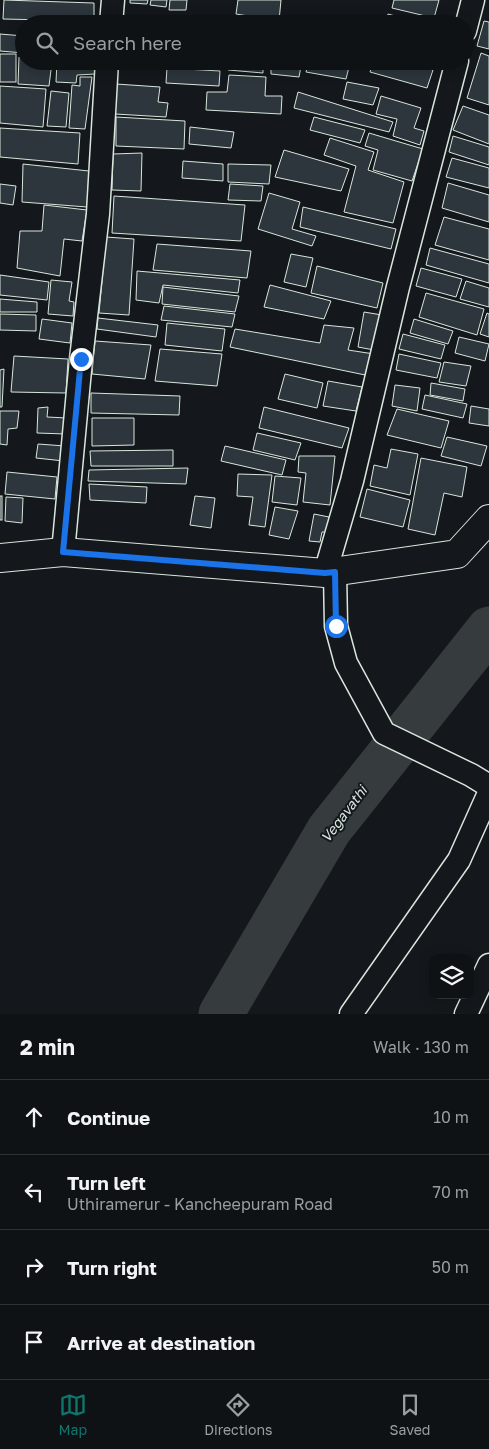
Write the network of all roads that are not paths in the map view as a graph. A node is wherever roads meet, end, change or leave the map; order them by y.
1 (113, 0) edge
2 (473, 0) edge
3 (112, 15) edge
4 (469, 15) edge
5 (106, 70) edge
6 (455, 70) edge
7 (489, 519) edge
8 (63, 552) junction
9 (0, 558) edge
10 (330, 572) junction
11 (480, 780) edge
12 (489, 793) edge
13 (489, 965) edge
14 (351, 1014) edge
15 (466, 1014) edge

1 - 3 street
2 - 4 street
5 - 8 street
6 - 10 street
7 - 10 main road
8 - 9 main road
8 - 10 main road
10 - 11 street
12 - 14 street
13 - 15 street

